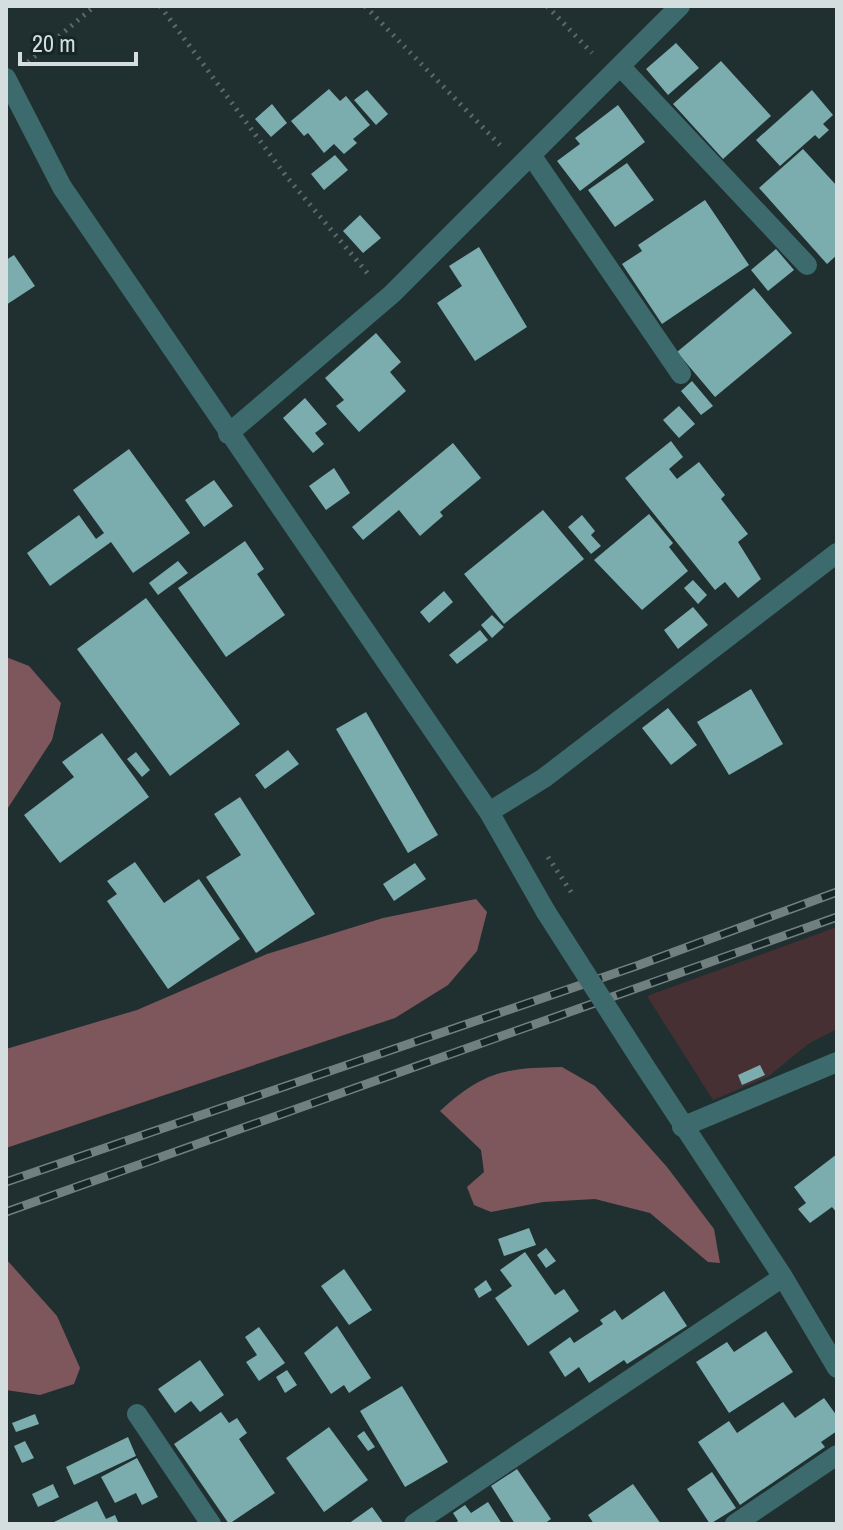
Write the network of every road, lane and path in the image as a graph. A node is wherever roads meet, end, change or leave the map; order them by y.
1 (95, 6) edge
2 (160, 6) edge
3 (365, 6) edge
4 (547, 6) edge
5 (680, 6) edge
6 (616, 70) junction
7 (6, 79) edge
8 (526, 160) junction
9 (807, 265) dead end
10 (388, 297) junction
11 (681, 374) dead end
12 (228, 434) junction
13 (837, 553) edge
14 (489, 812) junction
15 (837, 1062) edge
16 (682, 1127) junction
17 (783, 1277) junction
18 (837, 1368) edge
19 (137, 1414) dead end
20 (837, 1455) edge
21 (211, 1524) edge
22 (414, 1524) edge
23 (735, 1524) edge

1 - 7 path
2 - 10 path
3 - 8 path
4 - 6 path
5 - 6 street
6 - 8 street
6 - 9 street
7 - 12 street
8 - 10 street
8 - 11 street
10 - 12 street
12 - 14 street
13 - 14 street
14 - 16 street, bridge
15 - 16 street
16 - 17 street
17 - 18 street
17 - 22 street
19 - 21 street
20 - 23 street

